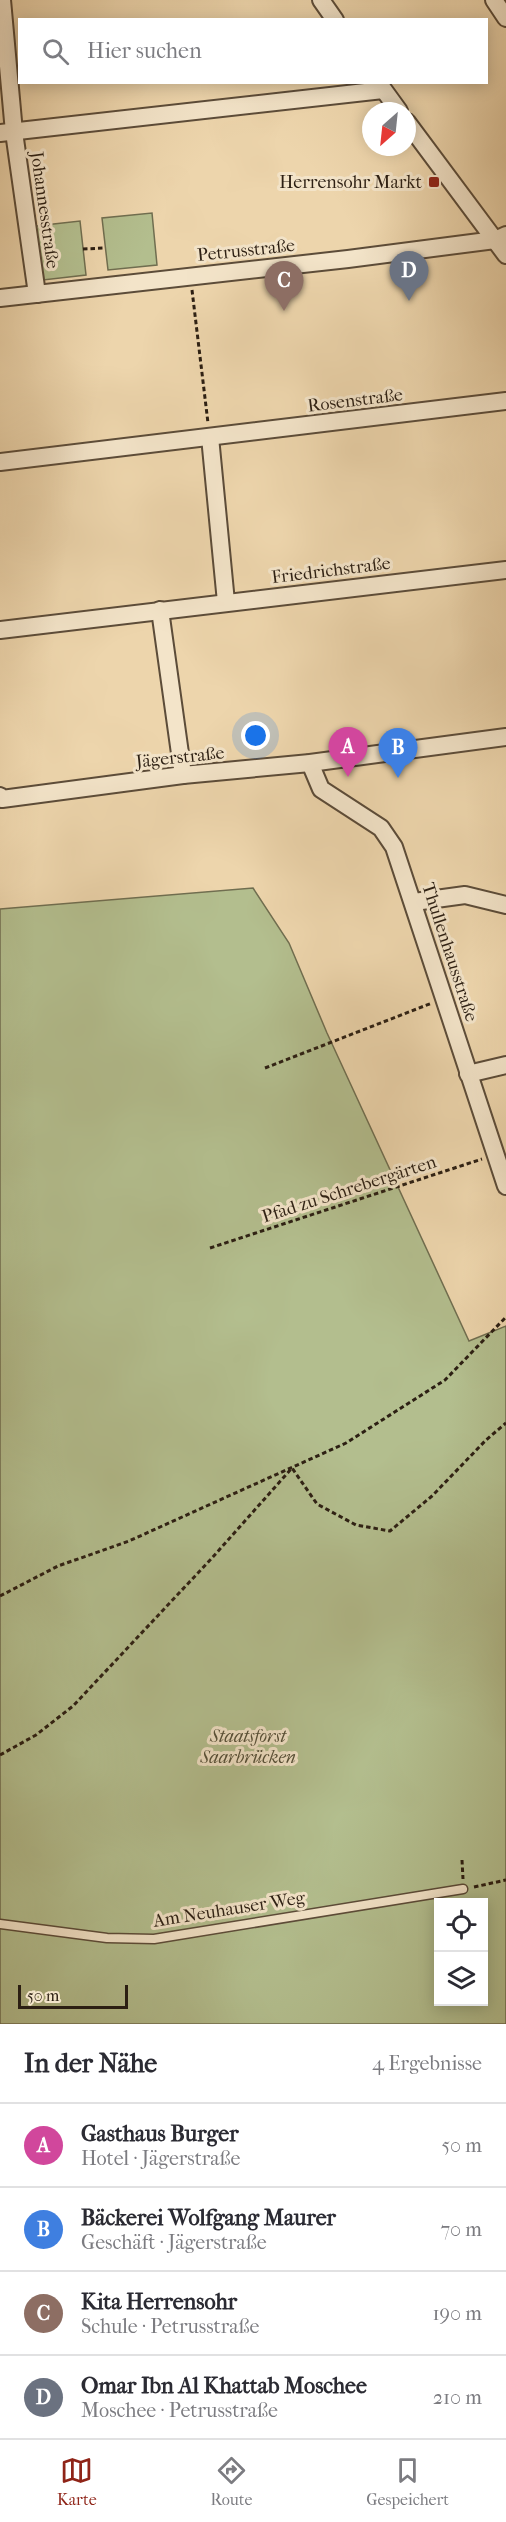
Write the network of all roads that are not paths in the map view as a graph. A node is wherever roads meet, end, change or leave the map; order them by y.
1 (2, 0) edge
2 (321, 0) edge
3 (494, 0) edge
4 (334, 18) edge
5 (506, 18) edge
6 (381, 86) edge
7 (393, 102) edge
8 (7, 133) edge
9 (416, 133) edge
10 (501, 238) edge
11 (506, 255) edge
12 (37, 294) junction
13 (0, 298) edge
14 (506, 401) edge
15 (210, 437) junction
16 (0, 462) edge
17 (506, 570) edge
18 (226, 602) junction
19 (160, 610) junction
20 (0, 630) edge
21 (506, 737) edge
22 (310, 763) junction
23 (183, 775) junction
24 (1, 797) edge
25 (414, 902) junction
26 (506, 906) edge
27 (506, 1065) edge
28 (468, 1074) junction
29 (506, 1186) edge
30 (463, 1889) road end
31 (0, 1924) edge

1 - 8 street
2 - 4 street
3 - 5 street
6 - 7 street
6 - 8 street, Johannesstraße
8 - 12 street, Johannesstraße
9 - 10 street
10 - 11 street
10 - 12 street, Petrusstraße
12 - 13 street, Petrusstraße
14 - 15 street, Rosenstraße
15 - 16 street, Rosenstraße
15 - 18 street
17 - 18 street, Friedrichstraße
18 - 19 street, Friedrichstraße
19 - 20 street, Friedrichstraße
19 - 23 street
21 - 22 street, Jägerstraße
22 - 23 street, Jägerstraße
22 - 25 street, Thullenhausstraße
23 - 24 street, Jägerstraße
25 - 26 street
25 - 28 street, Thullenhausstraße
27 - 28 street
28 - 29 street, Thullenhausstraße
30 - 31 lane, Am Neuhauser Weg

